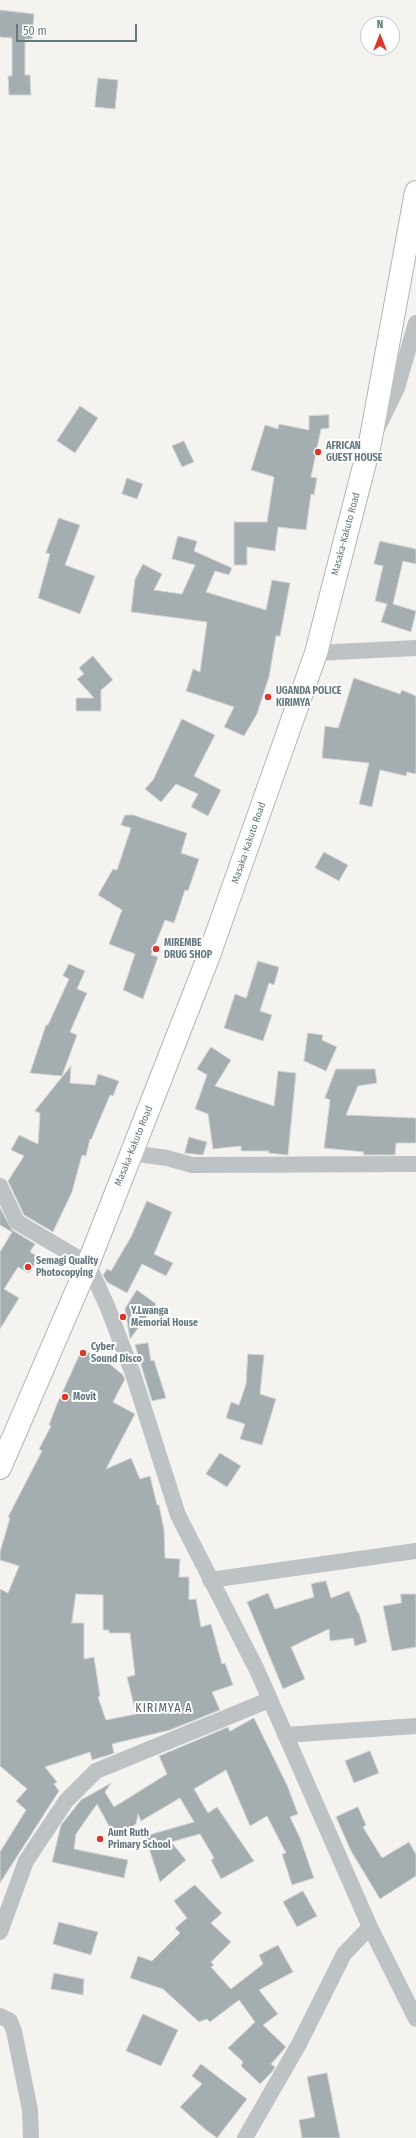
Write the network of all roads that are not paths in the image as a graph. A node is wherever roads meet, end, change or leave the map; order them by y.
1 (416, 192) edge
2 (416, 323) edge
3 (370, 443) junction
4 (416, 648) edge
5 (316, 654) junction
6 (131, 1153) junction
7 (416, 1164) edge
8 (0, 1186) edge
9 (88, 1264) junction
10 (0, 1468) edge
11 (416, 1551) edge
12 (210, 1580) junction
13 (270, 1700) junction
14 (416, 1726) edge
15 (285, 1735) junction
16 (370, 1927) junction
17 (0, 1932) edge
18 (0, 2016) edge
19 (416, 2019) edge
20 (31, 2138) edge
21 (246, 2138) edge

1 - 3 highway, Masaka-Kakuto Road
2 - 3 street
3 - 5 highway, Masaka-Kakuto Road
4 - 5 street
5 - 6 highway, Masaka-Kakuto Road
6 - 7 street
6 - 9 highway, Masaka-Kakuto Road
8 - 9 street
9 - 10 highway, Masaka-Kakuto Road
9 - 12 street
11 - 12 street
12 - 13 street
13 - 15 street
13 - 17 street
14 - 15 street
15 - 16 street
16 - 19 street
16 - 21 street
18 - 20 street

